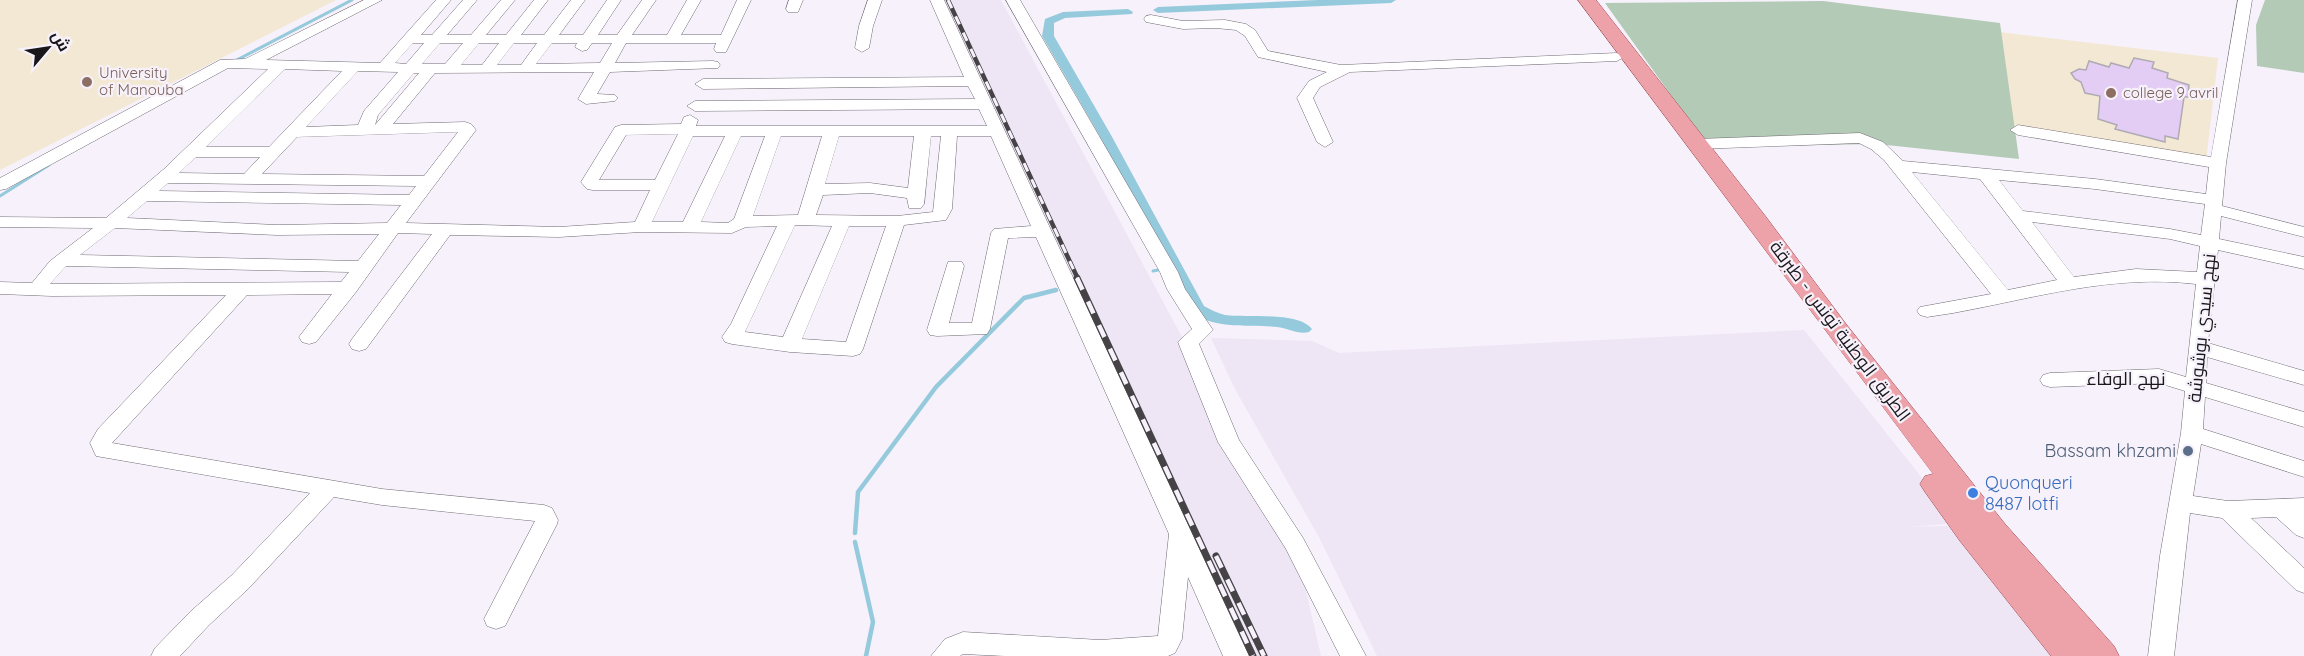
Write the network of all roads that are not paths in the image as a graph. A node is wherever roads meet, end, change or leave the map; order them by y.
1 (375, 0) edge
2 (444, 0) edge
3 (470, 0) edge
4 (508, 0) edge
5 (541, 0) edge
6 (578, 0) edge
7 (614, 0) edge
8 (649, 0) edge
9 (694, 0) edge
10 (744, 0) edge
11 (875, 0) edge
12 (937, 0) edge
13 (1014, 0) edge
14 (1575, 0) edge
15 (1587, 0) edge
16 (2245, 0) edge
17 (1151, 19) dead end
18 (510, 38) junction
19 (410, 39) junction
20 (435, 39) junction
21 (476, 39) junction
22 (549, 39) junction
23 (587, 39) junction
24 (726, 39) junction
25 (621, 40) junction
26 (668, 40) junction
27 (862, 48) dead end
28 (1617, 57) junction
29 (235, 64) junction
30 (281, 65) junction
31 (713, 65) junction
32 (355, 66) junction
33 (652, 66) junction
34 (384, 67) junction
35 (409, 67) junction
36 (604, 67) junction
37 (431, 68) junction
38 (450, 68) junction
39 (569, 68) junction
40 (525, 69) junction
41 (486, 70) junction
42 (1341, 70) junction
43 (974, 81) junction
44 (833, 83) junction
45 (703, 84) junction
46 (610, 98) dead end
47 (984, 104) junction
48 (826, 105) junction
49 (867, 105) junction
50 (694, 106) junction
51 (371, 130) junction
52 (687, 130) junction
53 (2018, 130) dead end
54 (775, 131) junction
55 (832, 131) junction
56 (861, 131) junction
57 (923, 131) junction
58 (996, 131) junction
59 (293, 132) junction
60 (735, 132) junction
61 (949, 132) junction
62 (1325, 142) dead end
63 (1696, 144) junction
64 (192, 152) junction
65 (274, 152) junction
66 (2218, 163) junction
67 (1898, 166) junction
68 (1709, 169) junction
69 (1986, 175) junction
70 (165, 178) junction
71 (249, 178) junction
72 (428, 181) junction
73 (0, 185) edge
74 (660, 185) junction
75 (815, 190) junction
76 (916, 193) junction
77 (144, 196) junction
78 (413, 200) junction
79 (2214, 204) junction
80 (2016, 214) junction
81 (797, 219) junction
82 (843, 220) junction
83 (905, 220) junction
84 (0, 222) edge
85 (742, 222) junction
86 (111, 223) junction
87 (641, 227) junction
88 (690, 227) junction
89 (392, 228) junction
90 (445, 230) junction
91 (1040, 231) junction
92 (2304, 232) edge
93 (2211, 243) junction
94 (63, 260) junction
95 (2304, 263) edge
96 (955, 266) dead end
97 (364, 267) junction
98 (2205, 279) junction
99 (2071, 285) junction
100 (0, 288) edge
101 (243, 288) junction
102 (349, 288) junction
103 (44, 289) junction
104 (2003, 296) junction
105 (1927, 311) dead end
106 (309, 337) dead end
107 (359, 344) dead end
108 (790, 345) junction
109 (2198, 347) junction
110 (2304, 378) edge
111 (2050, 381) dead end
112 (2196, 387) junction
113 (2304, 420) edge
114 (2192, 433) junction
115 (2304, 469) edge
116 (328, 489) junction
117 (2180, 503) junction
118 (2293, 507) edge
119 (2228, 510) junction
120 (2304, 529) edge
121 (1180, 532) junction
122 (2304, 583) edge
123 (496, 619) dead end
124 (1024, 651) edge
125 (1099, 653) edge
126 (164, 656) edge
127 (944, 656) edge
128 (1236, 656) edge
129 (1353, 656) edge
130 (2071, 656) edge
131 (2102, 656) edge
132 (2161, 656) edge

1 - 29 street
2 - 19 street
3 - 20 street
4 - 21 street
5 - 18 street
6 - 22 street
7 - 23 street
8 - 25 street
9 - 26 street
10 - 24 street
11 - 27 street
12 - 43 street
13 - 129 street
14 - 28 main road, الطريق الوطنية تونس - طبرقة
15 - 63 main road, الطريق الوطنية تونس - طبرقة
16 - 66 street, نهج سيدي بوشوشة
17 - 42 street
18 - 21 street
18 - 22 street
18 - 41 street
19 - 20 street
19 - 34 street
20 - 21 street
20 - 35 street
21 - 38 street
22 - 23 street
22 - 40 street
23 - 25 street
23 - 39 street
24 - 26 street
24 - 31 street
25 - 26 street
25 - 36 street
26 - 33 street
28 - 42 street
28 - 68 main road, الطريق الوطنية تونس - طبرقة
29 - 30 street
29 - 73 street
30 - 32 street
30 - 64 street
31 - 33 street
31 - 45 street
32 - 34 street
32 - 59 street
33 - 36 street
34 - 35 street
35 - 37 street
35 - 51 street
36 - 39 street
36 - 46 street
37 - 38 street
37 - 51 street
38 - 41 street
39 - 40 street
40 - 41 street
42 - 62 street
43 - 44 street
43 - 47 street
44 - 45 street
44 - 48 street
45 - 50 street
47 - 49 street
47 - 58 street
48 - 49 street
48 - 50 street
49 - 56 street
50 - 52 street
51 - 59 street
51 - 72 street
52 - 60 street
52 - 74 street
52 - 74 street
53 - 66 street
54 - 55 street
54 - 60 street
54 - 85 street
55 - 56 street
55 - 75 street
56 - 57 street
57 - 61 street
57 - 76 street
58 - 61 street
58 - 91 street
59 - 65 street
60 - 88 street
61 - 83 street
63 - 67 street
63 - 68 main road, الطريق الوطنية تونس - طبرقة
64 - 65 street
64 - 70 street
65 - 71 street
66 - 79 street, نهج سيدي بوشوشة
67 - 69 street
67 - 104 street
68 - 130 main road, الطريق الوطنية تونس - طبرقة
68 - 131 main road, الطريق الوطنية تونس - طبرقة
69 - 79 street
69 - 80 street
70 - 71 street
70 - 77 street
71 - 72 street
72 - 78 street
74 - 87 street
75 - 76 street
75 - 81 street
76 - 83 street
77 - 78 street
77 - 86 street
78 - 89 street
79 - 92 street
79 - 93 street, نهج سيدي بوشوشة
80 - 93 street
80 - 99 street
81 - 82 street
81 - 85 street
81 - 108 street
82 - 83 street
82 - 108 street
83 - 108 street
84 - 86 street
85 - 88 street
86 - 89 street
86 - 94 street
87 - 88 street
87 - 90 street
89 - 90 street
89 - 97 street
90 - 107 street
91 - 96 street
91 - 121 street
93 - 95 street
93 - 98 street, نهج سيدي بوشوشة
94 - 97 street
94 - 103 street
97 - 102 street
98 - 99 street
98 - 109 street, نهج سيدي بوشوشة
99 - 104 street
100 - 103 street
101 - 102 street
101 - 103 street
101 - 116 street
102 - 106 street
104 - 105 street
109 - 110 street
109 - 112 street, نهج سيدي بوشوشة
111 - 112 street, نهج الوفاء
112 - 113 street, نهج الوفاء
112 - 114 street, نهج سيدي بوشوشة
114 - 115 street
114 - 117 street, نهج سيدي بوشوشة
116 - 123 street
116 - 126 street
117 - 119 street
117 - 132 street, نهج سيدي بوشوشة
118 - 119 street
118 - 120 street
119 - 122 street
121 - 125 street
121 - 128 street
124 - 125 street
124 - 127 street

